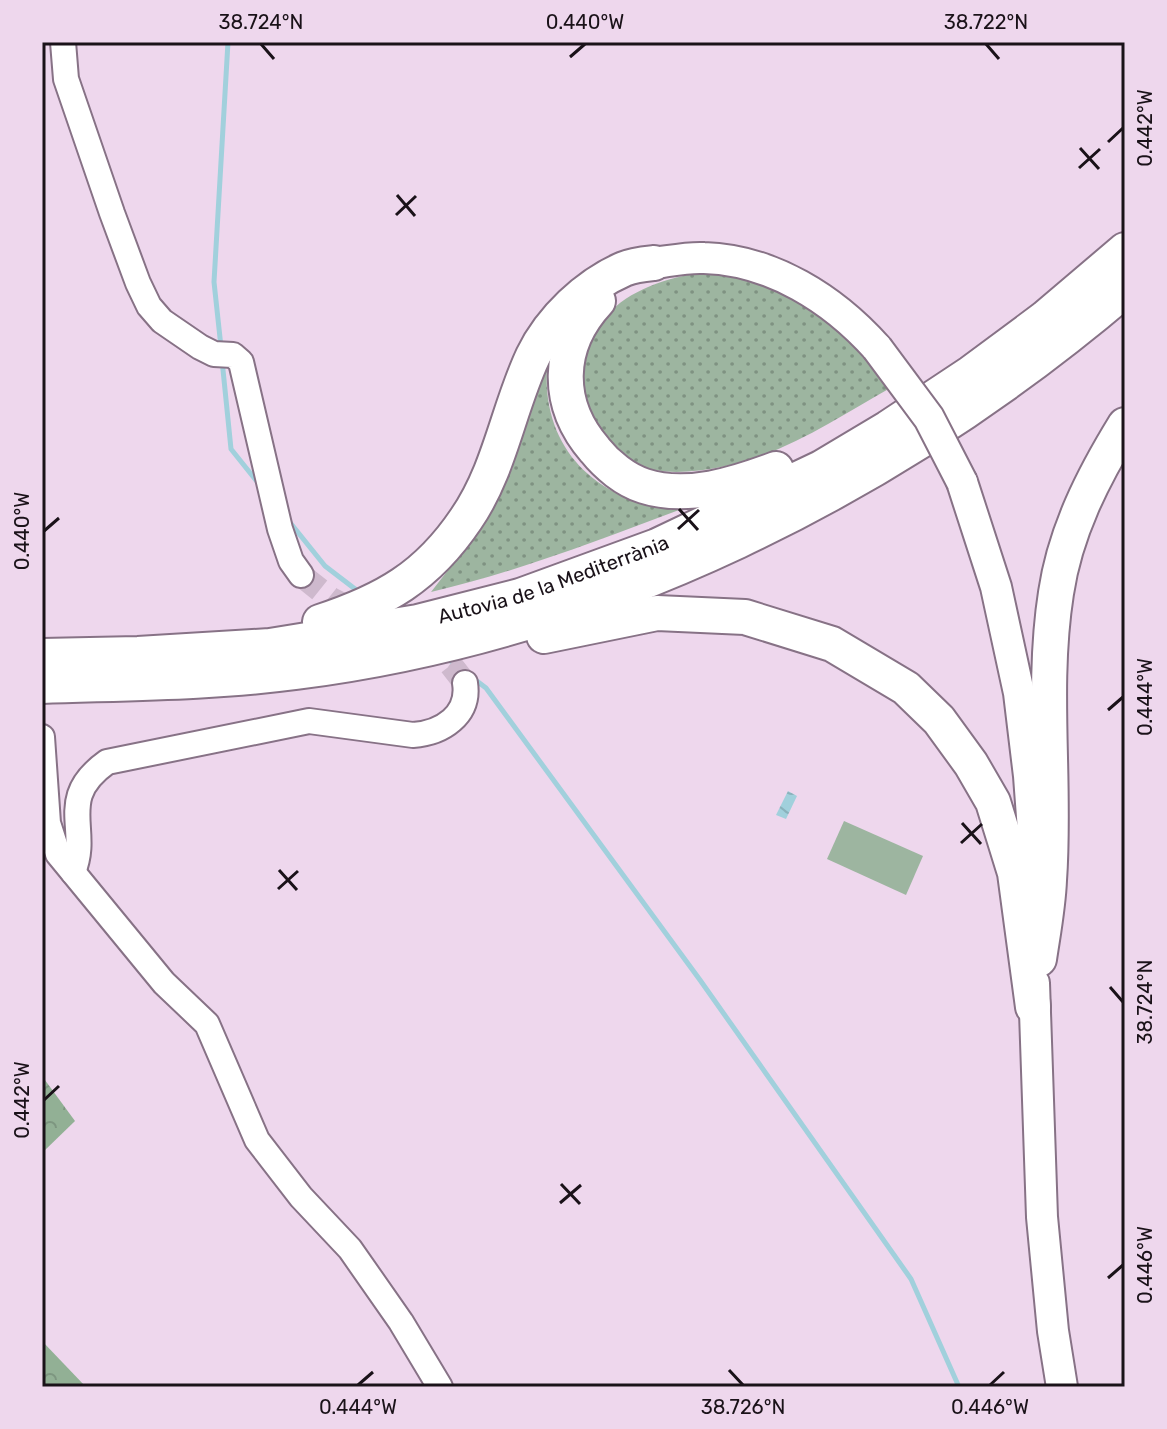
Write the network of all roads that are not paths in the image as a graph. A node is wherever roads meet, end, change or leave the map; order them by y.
1 (63, 42) edge
2 (1125, 250) edge
3 (654, 263) junction
4 (1125, 290) edge
5 (1125, 425) edge
6 (881, 431) junction
7 (301, 575) tunnel mouth
8 (433, 648) junction
9 (187, 650) junction
10 (42, 656) edge
11 (465, 683) dead end
12 (42, 686) edge
13 (42, 737) edge
14 (43, 767) edge
15 (73, 872) junction
16 (1033, 1007) junction
17 (440, 1387) edge
18 (1062, 1387) edge

1 - 7 street
2 - 6 highway, Autovia de la Mediterrània
3 - 6 highway
3 - 9 highway
3 - 16 main road, bridge
4 - 8 highway, Autovia de la Mediterrània
5 - 16 highway
6 - 9 highway, Autovia de la Mediterrània
8 - 12 highway, Autovia de la Mediterrània
8 - 16 highway
9 - 10 highway, Autovia de la Mediterrània
11 - 15 street
13 - 14 street
14 - 15 street
15 - 17 street
16 - 18 main road

